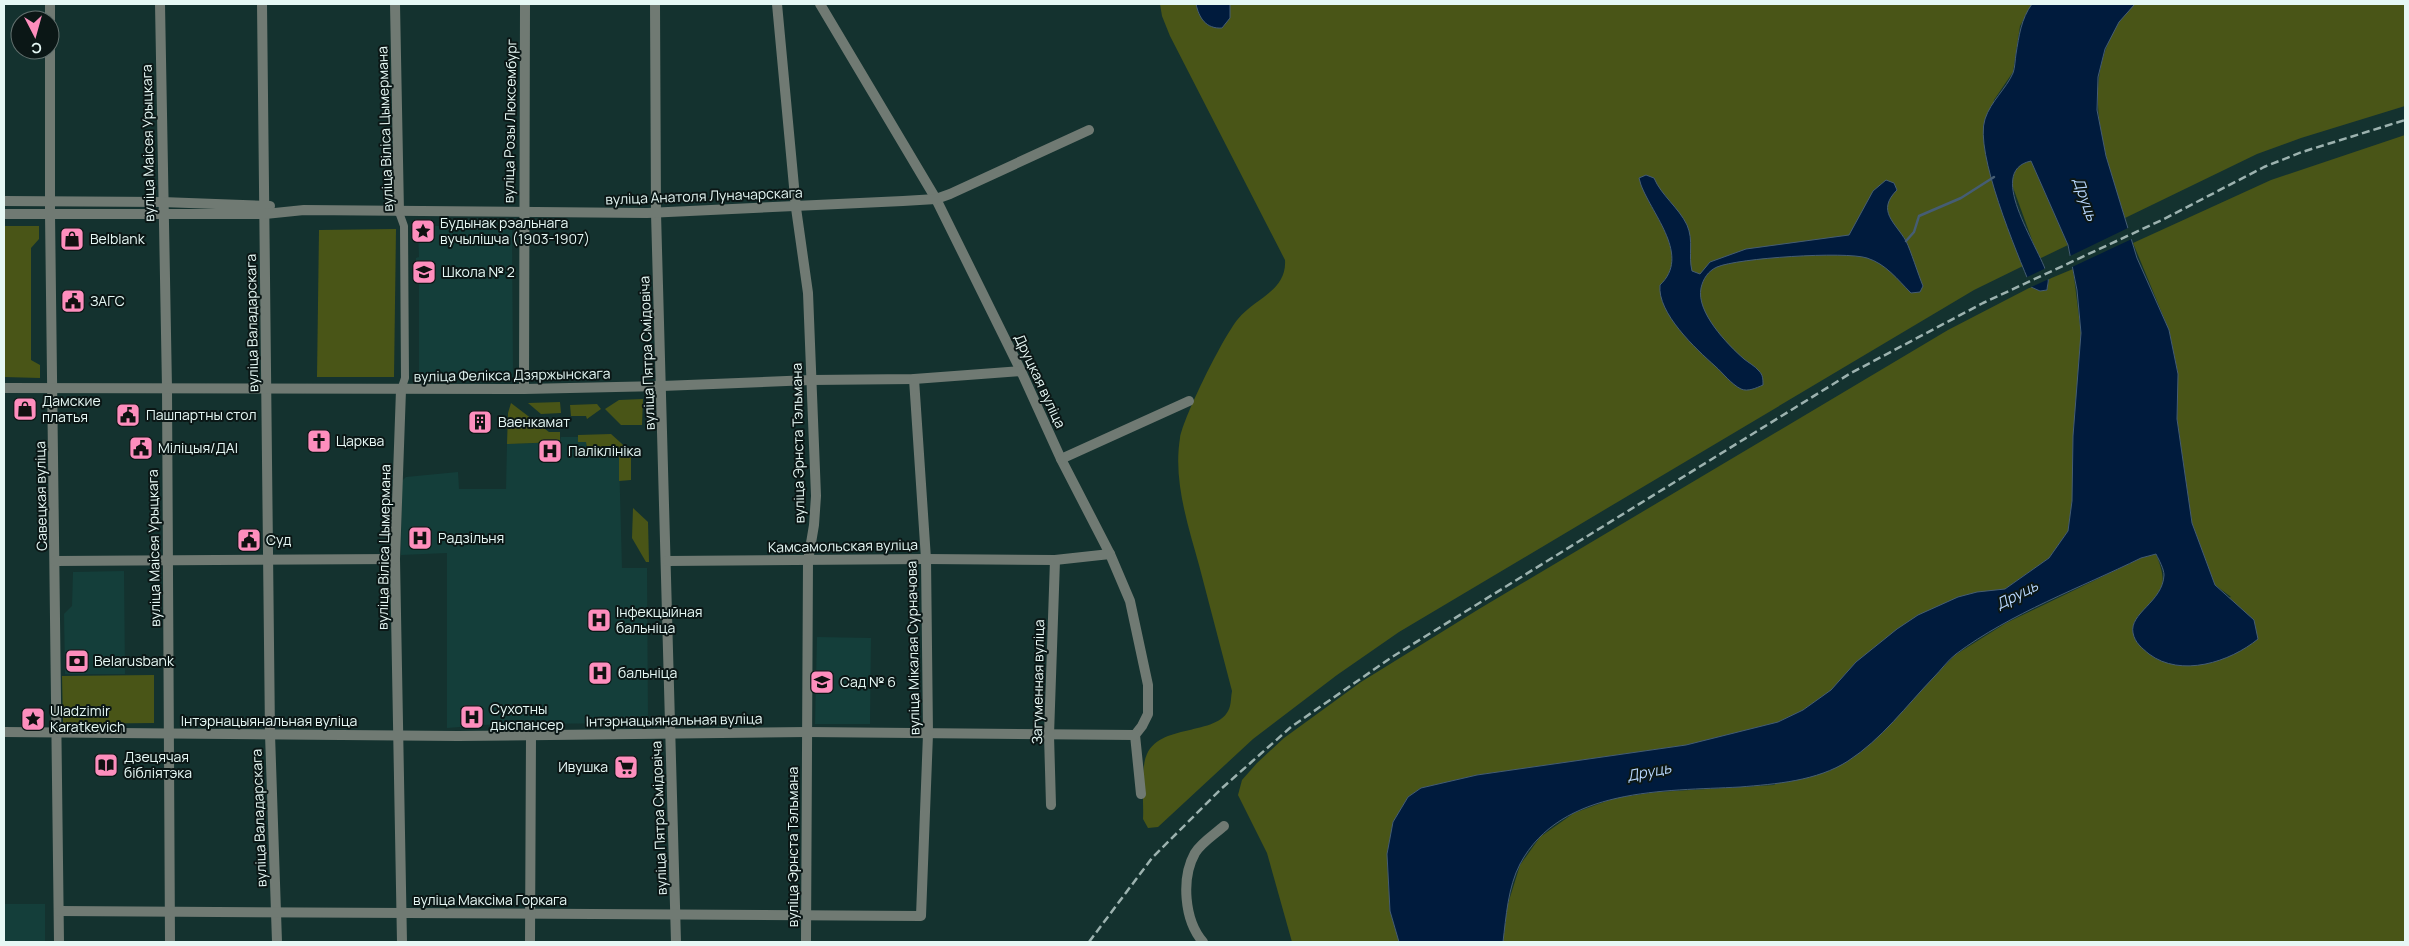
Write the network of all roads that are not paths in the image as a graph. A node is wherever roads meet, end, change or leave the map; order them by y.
1 (160, 4) edge
2 (262, 4) edge
3 (395, 4) edge
4 (525, 4) edge
5 (655, 4) edge
6 (777, 4) edge
7 (820, 4) edge
8 (50, 60) edge
9 (1089, 130) dead end
10 (936, 199) junction
11 (50, 200) junction
12 (4, 201) edge
13 (162, 202) junction
14 (796, 208) junction
15 (265, 210) junction
16 (399, 212) junction
17 (523, 212) junction
18 (656, 212) junction
19 (4, 214) edge
20 (50, 214) junction
21 (162, 214) junction
22 (1021, 370) junction
23 (914, 379) junction
24 (811, 380) junction
25 (662, 386) junction
26 (4, 388) edge
27 (53, 388) junction
28 (167, 388) junction
29 (267, 389) junction
30 (524, 389) junction
31 (402, 390) junction
32 (1189, 401) dead end
33 (1061, 459) junction
34 (1110, 554) junction
35 (395, 559) junction
36 (926, 559) junction
37 (168, 560) junction
38 (268, 560) junction
39 (1055, 560) junction
40 (55, 561) junction
41 (667, 561) junction
42 (808, 561) junction
43 (4, 732) edge
44 (807, 732) junction
45 (56, 733) junction
46 (170, 734) junction
47 (270, 734) junction
48 (670, 734) junction
49 (928, 734) junction
50 (1050, 735) junction
51 (1135, 735) junction
52 (398, 736) junction
53 (531, 736) junction
54 (1141, 794) dead end
55 (1051, 805) dead end
56 (1224, 826) dead end
57 (59, 911) junction
58 (170, 913) junction
59 (403, 913) junction
60 (530, 913) junction
61 (276, 914) junction
62 (675, 916) junction
63 (922, 916) joint
64 (806, 917) junction
65 (59, 942) edge
66 (170, 942) edge
67 (277, 942) edge
68 (402, 942) edge
69 (530, 942) edge
70 (676, 942) edge
71 (806, 942) edge
72 (1203, 942) edge

1 - 13 street, вуліца Маісея Урыцкага
2 - 15 street, вуліца Валадарскага
3 - 16 street, вуліца Віліса Цымермана
4 - 17 street, вуліца Розы Люксембург
5 - 18 street, вуліца Пятра Смідовіча
6 - 14 street, вуліца Эрнста Тэльмана
7 - 10 street, Друцкая вуліца
8 - 11 street, Савецкая вуліца
9 - 10 street, вуліца Анатоля Луначарскага
10 - 14 street, вуліца Анатоля Луначарскага
10 - 22 street, Друцкая вуліца
11 - 12 street, вуліца Анатоля Луначарскага
11 - 13 street, вуліца Анатоля Луначарскага
11 - 20 street, Савецкая вуліца
13 - 15 street, вуліца Анатоля Луначарскага
13 - 21 street, вуліца Маісея Урыцкага
14 - 18 street, вуліца Анатоля Луначарскага
14 - 24 street, вуліца Эрнста Тэльмана
15 - 16 street, вуліца Анатоля Луначарскага
15 - 21 street, вуліца Анатоля Луначарскага
15 - 29 street, вуліца Валадарскага
16 - 17 street, вуліца Анатоля Луначарскага
16 - 31 street, вуліца Віліса Цымермана
17 - 18 street, вуліца Анатоля Луначарскага
17 - 30 street, вуліца Розы Люксембург
18 - 25 street, вуліца Пятра Смідовіча
19 - 20 street, вуліца Анатоля Луначарскага
20 - 21 street, вуліца Анатоля Луначарскага
20 - 27 street, Савецкая вуліца
21 - 28 street, вуліца Маісея Урыцкага
22 - 23 street, вуліца Фелікса Дзяржынскага
22 - 33 street, Друцкая вуліца
23 - 24 street, вуліца Фелікса Дзяржынскага
23 - 36 street, вуліца Мікалая Сурначова
24 - 25 street, вуліца Фелікса Дзяржынскага
24 - 42 street, вуліца Эрнста Тэльмана
25 - 30 street, вуліца Фелікса Дзяржынскага
25 - 41 street, вуліца Пятра Смідовіча
26 - 27 street, вуліца Фелікса Дзяржынскага
27 - 28 street, вуліца Фелікса Дзяржынскага
27 - 40 street, Савецкая вуліца
28 - 29 street, вуліца Фелікса Дзяржынскага
28 - 37 street, вуліца Маісея Урыцкага
29 - 31 street, вуліца Фелікса Дзяржынскага
29 - 38 street, вуліца Валадарскага
30 - 31 street, вуліца Фелікса Дзяржынскага
31 - 35 street, вуліца Віліса Цымермана
32 - 33 street
33 - 34 street, Друцкая вуліца
34 - 39 street, Камсамольская вуліца
34 - 51 street, Друцкая вуліца
35 - 38 street
35 - 52 street, вуліца Віліса Цымермана
36 - 39 street, Камсамольская вуліца
36 - 42 street, Камсамольская вуліца
36 - 49 street, вуліца Мікалая Сурначова
37 - 38 street
37 - 40 street
37 - 46 street, вуліца Маісея Урыцкага
38 - 47 street, вуліца Валадарскага
39 - 50 street, Загуменная вуліца
40 - 45 street, Савецкая вуліца
41 - 42 street, Камсамольская вуліца
41 - 48 street, вуліца Пятра Смідовіча
42 - 44 street, вуліца Эрнста Тэльмана
43 - 45 street, Інтэрнацыянальная вуліца
44 - 48 street, Інтэрнацыянальная вуліца
44 - 49 street, Інтэрнацыянальная вуліца
44 - 64 street, вуліца Эрнста Тэльмана
45 - 46 street, Інтэрнацыянальная вуліца
45 - 57 street, Савецкая вуліца
46 - 47 street, Інтэрнацыянальная вуліца
46 - 58 street, вуліца Маісея Урыцкага
47 - 52 street, Інтэрнацыянальная вуліца
47 - 61 street, вуліца Валадарскага
48 - 53 street, Інтэрнацыянальная вуліца
48 - 62 street, вуліца Пятра Смідовіча
49 - 50 street, Інтэрнацыянальная вуліца
49 - 63 street, вуліца Мікалая Сурначова
50 - 51 street, Інтэрнацыянальная вуліца
50 - 55 street, Загуменная вуліца
51 - 54 street
52 - 53 street, Інтэрнацыянальная вуліца
52 - 59 street, вуліца Віліса Цымермана
53 - 60 street
56 - 72 street
57 - 58 street, вуліца Максіма Горкага
57 - 65 street, Савецкая вуліца
58 - 61 street, вуліца Максіма Горкага
58 - 66 street, вуліца Маісея Урыцкага
59 - 60 street, вуліца Максіма Горкага
59 - 61 street, вуліца Максіма Горкага
59 - 68 street, вуліца Віліса Цымермана
60 - 62 street, вуліца Максіма Горкага
60 - 69 street
61 - 67 street, вуліца Валадарскага
62 - 64 street, вуліца Максіма Горкага
62 - 70 street, вуліца Пятра Смідовіча
63 - 64 street, вуліца Максіма Горкага
64 - 71 street, вуліца Эрнста Тэльмана

